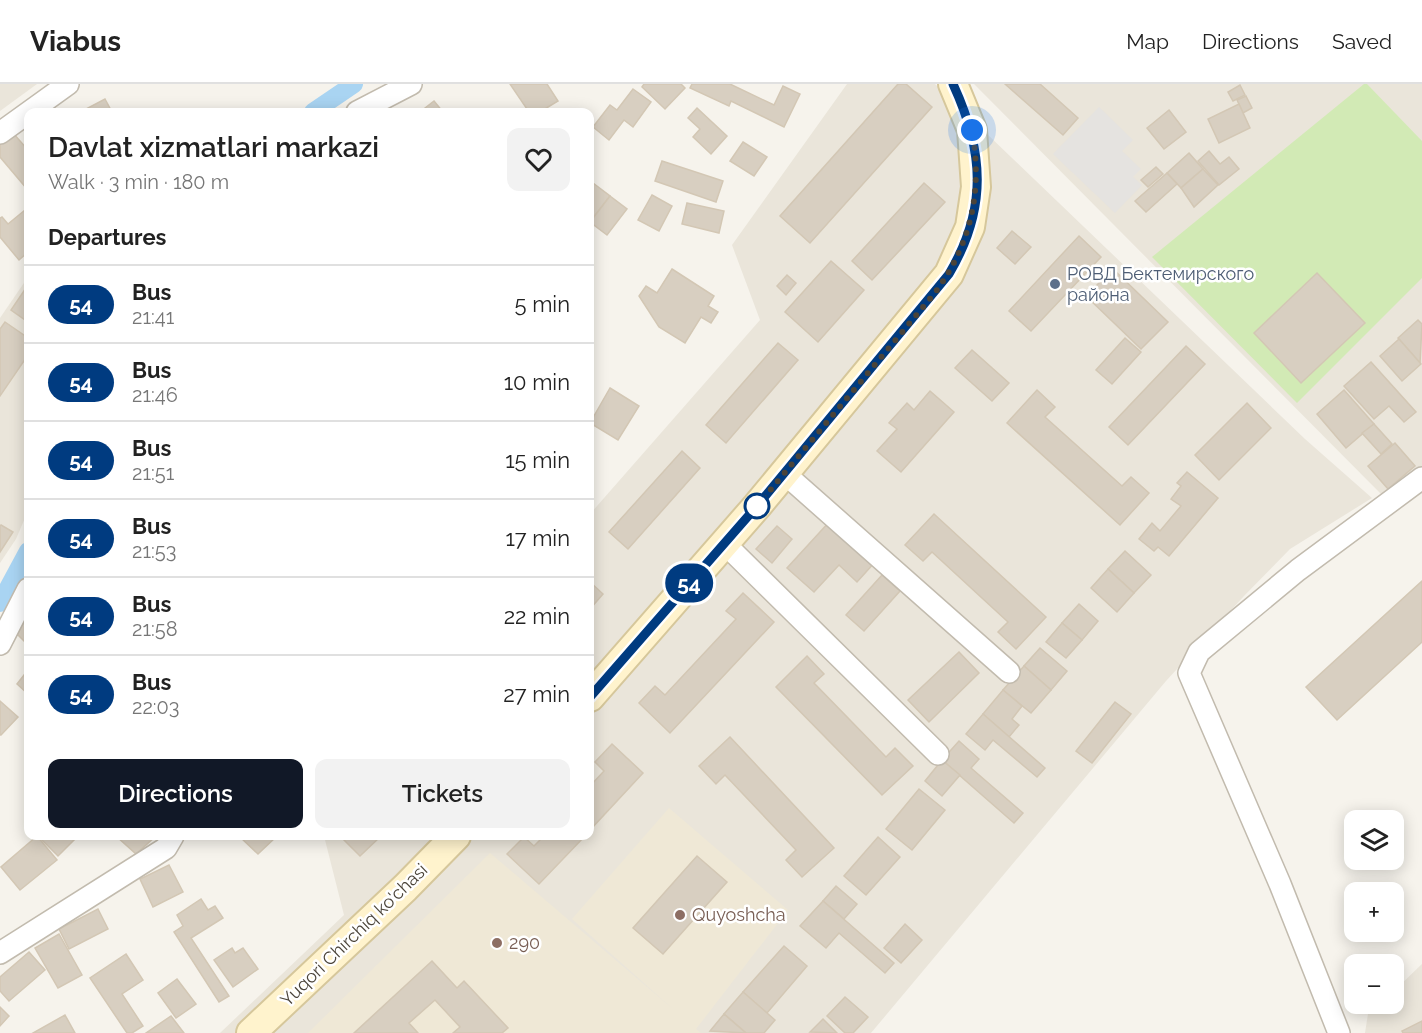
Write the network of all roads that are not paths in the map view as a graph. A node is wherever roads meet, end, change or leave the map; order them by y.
1 (68, 84) edge
2 (411, 84) edge
3 (953, 84) edge
4 (35, 108) edge
5 (365, 108) edge
6 (24, 116) edge
7 (0, 133) edge
8 (784, 473) junction
9 (1422, 478) edge
10 (724, 543) junction
11 (24, 597) edge
12 (0, 644) edge
13 (1010, 672) dead end
14 (594, 692) edge
15 (938, 754) dead end
16 (171, 840) edge
17 (452, 840) edge
18 (0, 953) edge
19 (251, 1033) edge
20 (1339, 1033) edge

1 - 4 street
2 - 5 street
3 - 8 street
6 - 7 street
8 - 10 street
8 - 13 street
9 - 20 street
10 - 14 street
10 - 15 street
11 - 12 street
16 - 18 street
17 - 19 street, Yuqori Chirchiq ko'chasi

